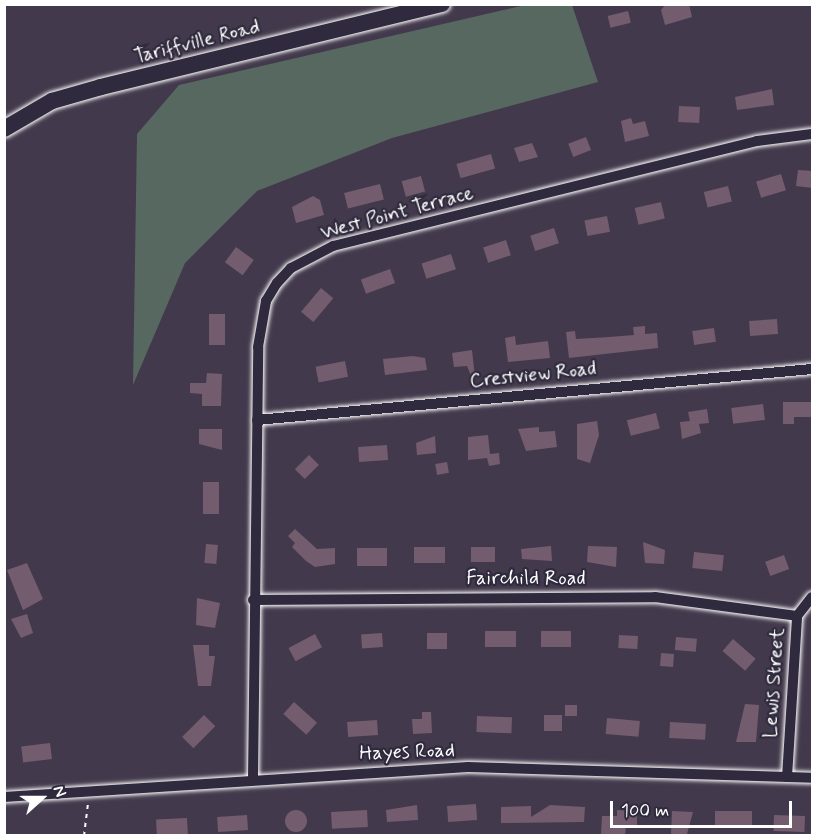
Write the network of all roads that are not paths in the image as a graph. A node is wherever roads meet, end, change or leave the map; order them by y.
1 (442, 4) edge
2 (4, 129) edge
3 (813, 134) edge
4 (813, 369) edge
5 (257, 420) junction
6 (813, 597) edge
7 (253, 600) junction
8 (797, 616) junction
9 (787, 777) junction
10 (253, 778) junction
11 (813, 778) edge
12 (4, 796) edge

1 - 2 main road, Tariffville Road
3 - 5 street, West Point Terrace
4 - 5 street, Crestview Road
5 - 7 street, West Point Terrace
6 - 8 street, Lewis Street
7 - 8 street, Fairchild Road
7 - 10 street, West Point Terrace
8 - 9 street, Lewis Street
9 - 10 street, Hayes Road
9 - 11 street, Hayes Road
10 - 12 street, Hayes Road

